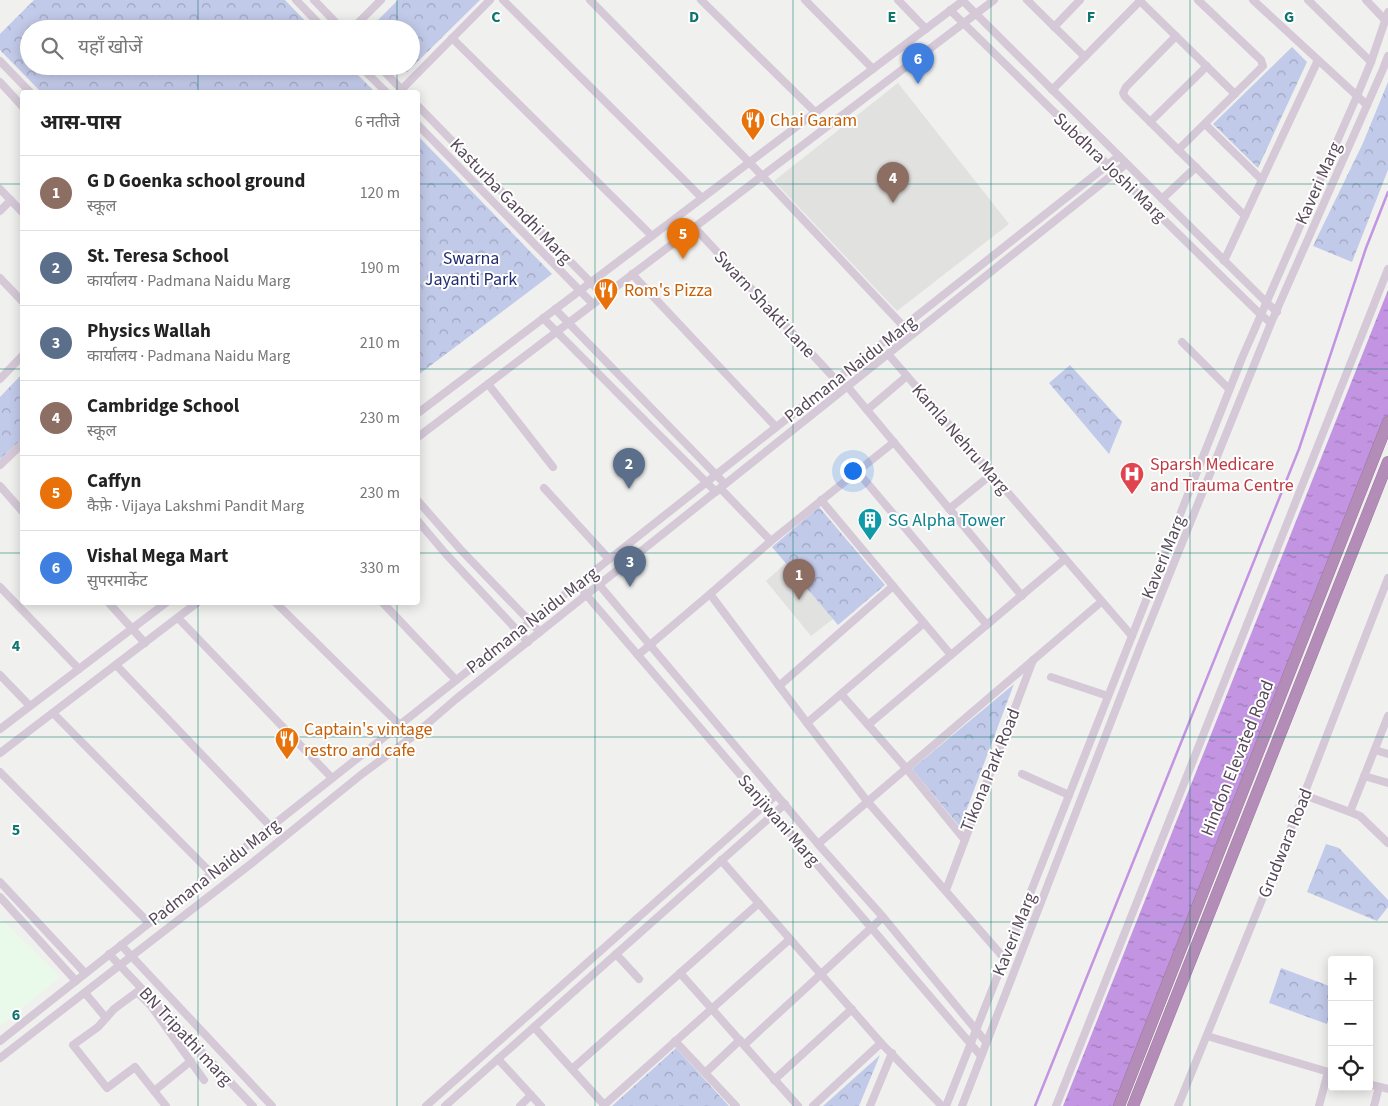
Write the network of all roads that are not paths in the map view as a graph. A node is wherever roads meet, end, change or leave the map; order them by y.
1 (296, 0) edge
2 (314, 0) edge
3 (381, 0) edge
4 (490, 0) edge
5 (503, 0) edge
6 (590, 0) edge
7 (700, 0) edge
8 (805, 0) edge
9 (898, 0) edge
10 (963, 0) edge
11 (994, 0) edge
12 (1027, 0) edge
13 (1080, 0) edge
14 (1140, 0) edge
15 (1198, 0) edge
16 (1253, 0) edge
17 (1308, 0) edge
18 (1366, 0) edge
19 (950, 10) junction
20 (976, 14) junction
21 (1387, 16) edge
22 (315, 20) edge
23 (333, 20) edge
24 (361, 20) edge
25 (964, 23) junction
26 (1054, 27) junction
27 (926, 29) junction
28 (1176, 36) junction
29 (452, 38) junction
30 (1388, 56) edge
31 (1085, 57) junction
32 (1318, 60) junction
33 (0, 61) edge
34 (1371, 62) junction
35 (1207, 66) junction
36 (873, 69) junction
37 (420, 73) edge
38 (369, 75) edge
39 (378, 75) edge
40 (387, 75) edge
41 (418, 75) edge
42 (375, 81) junction
43 (0, 82) edge
44 (28, 90) edge
45 (384, 90) edge
46 (402, 90) edge
47 (404, 90) edge
48 (1052, 90) junction
49 (1235, 94) junction
50 (1357, 96) junction
51 (20, 104) edge
52 (1367, 105) junction
53 (420, 108) edge
54 (815, 112) junction
55 (1150, 122) junction
56 (1205, 124) junction
57 (420, 127) edge
58 (1178, 150) junction
59 (1119, 156) junction
60 (749, 162) junction
61 (1126, 164) junction
62 (1108, 165) junction
63 (1196, 167) junction
64 (1116, 172) junction
65 (762, 176) junction
66 (1262, 180) junction
67 (0, 189) edge
68 (702, 198) junction
69 (1162, 199) junction
70 (11, 200) junction
71 (20, 210) edge
72 (0, 211) edge
73 (1245, 216) junction
74 (694, 227) junction
75 (652, 236) junction
76 (1224, 261) junction
77 (1388, 269) edge
78 (632, 274) junction
79 (0, 278) edge
80 (591, 282) junction
81 (579, 291) junction
82 (604, 296) junction
83 (20, 299) edge
84 (1266, 302) junction
85 (593, 304) junction
86 (555, 309) junction
87 (1277, 312) junction
88 (1260, 314) junction
89 (543, 318) junction
90 (568, 323) junction
91 (1272, 323) junction
92 (904, 326) junction
93 (556, 332) junction
94 (912, 335) junction
95 (1182, 342) dead end
96 (888, 354) junction
97 (20, 358) edge
98 (2, 374) edge
99 (906, 376) junction
100 (836, 380) junction
101 (488, 384) junction
102 (848, 386) junction
103 (1229, 389) junction
104 (867, 410) junction
105 (420, 411) edge
106 (1388, 422) edge
107 (776, 427) junction
108 (420, 435) edge
109 (894, 442) junction
110 (20, 446) edge
111 (1388, 462) edge
112 (0, 465) edge
113 (554, 467) dead end
114 (857, 471) junction
115 (716, 474) junction
116 (992, 474) junction
117 (707, 482) junction
118 (0, 486) edge
119 (544, 488) dead end
120 (720, 488) junction
121 (821, 500) junction
122 (420, 503) edge
123 (20, 509) edge
124 (950, 509) junction
125 (420, 523) edge
126 (771, 540) junction
127 (609, 559) junction
128 (1065, 560) junction
129 (590, 574) junction
130 (1388, 580) edge
131 (577, 584) junction
132 (599, 585) junction
133 (893, 586) junction
134 (0, 587) edge
135 (710, 594) junction
136 (586, 595) junction
137 (1022, 596) junction
138 (1379, 601) junction
139 (1102, 602) junction
140 (1388, 604) edge
141 (111, 605) edge
142 (163, 605) edge
143 (194, 605) edge
144 (278, 605) edge
145 (385, 605) edge
146 (178, 618) junction
147 (530, 622) junction
148 (924, 623) junction
149 (987, 625) junction
150 (132, 629) junction
151 (518, 631) junction
152 (540, 632) junction
153 (1132, 636) junction
154 (528, 642) junction
155 (145, 643) junction
156 (650, 644) junction
157 (638, 655) junction
158 (951, 655) junction
159 (1034, 658) junction
160 (116, 665) junction
161 (79, 669) junction
162 (0, 675) edge
163 (1051, 678) dead end
164 (456, 680) junction
165 (779, 686) junction
166 (841, 694) junction
167 (1108, 696) junction
168 (30, 706) junction
169 (53, 713) junction
170 (1388, 716) edge
171 (807, 723) junction
172 (399, 725) junction
173 (868, 725) junction
174 (0, 729) edge
175 (412, 737) junction
176 (1374, 750) junction
177 (0, 753) edge
178 (1388, 754) edge
179 (906, 768) junction
180 (0, 772) edge
181 (1022, 774) dead end
182 (1364, 776) junction
183 (332, 778) junction
184 (1388, 783) edge
185 (776, 795) junction
186 (1069, 795) junction
187 (1304, 795) junction
188 (867, 801) junction
189 (766, 804) junction
190 (785, 804) junction
191 (1350, 812) junction
192 (774, 814) junction
193 (271, 827) junction
194 (964, 839) junction
195 (1388, 843) edge
196 (818, 844) junction
197 (721, 860) junction
198 (212, 874) junction
199 (0, 882) edge
200 (946, 890) junction
201 (0, 898) edge
202 (759, 903) junction
203 (883, 917) junction
204 (150, 923) junction
205 (871, 927) junction
206 (790, 939) junction
207 (122, 945) junction
208 (110, 954) junction
209 (616, 954) junction
210 (132, 956) junction
211 (1004, 958) junction
212 (120, 965) junction
213 (86, 973) junction
214 (680, 973) junction
215 (821, 974) junction
216 (639, 979) dead end
217 (76, 981) junction
218 (85, 992) junction
219 (712, 1009) junction
220 (852, 1009) junction
221 (106, 1018) junction
222 (534, 1027) junction
223 (976, 1030) junction
224 (1206, 1036) junction
225 (191, 1040) junction
226 (0, 1041) edge
227 (676, 1041) junction
228 (742, 1042) junction
229 (986, 1042) junction
230 (881, 1043) junction
231 (971, 1044) junction
232 (182, 1049) junction
233 (892, 1053) junction
234 (981, 1056) junction
235 (0, 1058) edge
236 (498, 1059) junction
237 (191, 1061) junction
238 (572, 1069) junction
239 (1328, 1071) edge
240 (706, 1073) junction
241 (1328, 1078) edge
242 (204, 1080) dead end
243 (774, 1080) junction
244 (1373, 1085) edge
245 (1379, 1087) junction
246 (1388, 1089) edge
247 (154, 1091) junction
248 (531, 1096) junction
249 (604, 1105) edge
250 (166, 1106) edge
251 (253, 1106) edge
252 (272, 1106) edge
253 (426, 1106) edge
254 (445, 1106) edge
255 (520, 1106) edge
256 (541, 1106) edge
257 (736, 1106) edge
258 (798, 1106) edge
259 (813, 1106) edge
260 (870, 1106) edge
261 (944, 1106) edge
262 (962, 1106) edge
263 (1056, 1106) edge
264 (1119, 1106) edge
265 (1133, 1106) edge
266 (1178, 1106) edge
267 (1319, 1106) edge
268 (1374, 1106) edge

1 - 22 street
2 - 23 street
3 - 24 street
4 - 29 street
5 - 68 street
6 - 60 street
7 - 54 street
8 - 36 street
9 - 27 street
10 - 19 street
10 - 20 street, Subdhra Joshi Marg
11 - 20 street
12 - 26 street
13 - 26 street
14 - 28 street
14 - 31 street
15 - 49 street
16 - 32 street
17 - 34 street
18 - 21 street
19 - 25 street, Subdhra Joshi Marg
19 - 27 street
20 - 25 street
20 - 48 street, Subdhra Joshi Marg
21 - 34 street, Kaveri Marg
25 - 62 street, Subdhra Joshi Marg
25 - 65 street
26 - 31 street
27 - 36 street
28 - 35 street
28 - 55 street
29 - 37 street
29 - 75 street
30 - 52 street, Kaveri Marg
31 - 48 street
32 - 50 street
32 - 66 street
33 - 44 street
34 - 50 street, Kaveri Marg
35 - 49 street
35 - 55 street
36 - 54 street
38 - 42 street
39 - 42 street
40 - 46 street
41 - 47 street
42 - 45 street
43 - 51 street
48 - 59 street, Subdhra Joshi Marg
49 - 56 street
50 - 52 street
50 - 84 street, Kaveri Marg
52 - 87 street, Kaveri Marg
53 - 80 street, Kasturba Gandhi Marg
54 - 60 street
55 - 58 street
56 - 58 street
56 - 66 street
57 - 81 street, Kasturba Gandhi Marg
58 - 63 street
59 - 61 street, Subdhra Joshi Marg
59 - 62 street, Padmana Naidu Marg
60 - 65 street
60 - 68 street
61 - 64 street, Padmana Naidu Marg
61 - 69 street, Subdhra Joshi Marg
62 - 64 street, Subdhra Joshi Marg
62 - 92 street, Padmana Naidu Marg
63 - 69 street
63 - 73 street
64 - 88 street, Subdhra Joshi Marg
64 - 94 street, Padmana Naidu Marg
65 - 74 street
65 - 92 street
66 - 73 street
67 - 70 street
68 - 75 street
69 - 76 street, Subdhra Joshi Marg
70 - 71 street
70 - 72 street
73 - 76 street
74 - 78 street
74 - 100 street, Swarn Shakti Lane
75 - 80 street
76 - 84 street, Subdhra Joshi Marg
77 - 263 street
78 - 82 street
78 - 107 street
79 - 83 street
80 - 81 street
80 - 82 street, Kasturba Gandhi Marg
81 - 85 street, Kasturba Gandhi Marg
81 - 86 street
82 - 85 street
84 - 87 street, Subdhra Joshi Marg
84 - 88 street, Kaveri Marg
85 - 90 street
86 - 89 street
86 - 90 street
87 - 91 street, Kaveri Marg
88 - 91 street, Subdhra Joshi Marg
88 - 103 street, Kaveri Marg
89 - 93 street
89 - 105 street
90 - 93 street
90 - 115 street
91 - 229 street, Kaveri Marg
92 - 94 street
92 - 100 street, Padmana Naidu Marg
93 - 101 street
93 - 117 street
94 - 96 street, Padmana Naidu Marg
95 - 103 street
96 - 99 street, Kamla Nehru Marg
96 - 102 street, Padmana Naidu Marg
97 - 98 street
99 - 104 street
99 - 116 street, Kamla Nehru Marg
100 - 107 street, Padmana Naidu Marg
101 - 108 street
101 - 113 street
102 - 104 street
102 - 120 street, Padmana Naidu Marg
103 - 153 street, Kaveri Marg
104 - 109 street
106 - 264 highway, Hindon Elevated Road
107 - 115 street, Padmana Naidu Marg
109 - 114 street
109 - 124 street
110 - 112 street
111 - 265 highway, Hindon Elevated Road
114 - 121 street
114 - 149 street
115 - 117 street, Padmana Naidu Marg
115 - 120 street
116 - 124 street
116 - 128 street, Kamla Nehru Marg
117 - 120 street
117 - 127 street, Padmana Naidu Marg
118 - 123 street
119 - 127 street
120 - 126 street
120 - 132 street, Padmana Naidu Marg
121 - 126 street
121 - 133 street
122 - 147 street
124 - 137 street
125 - 151 street
126 - 135 street
127 - 129 street, Padmana Naidu Marg
128 - 137 street
128 - 139 street, Kamla Nehru Marg
129 - 131 street, Padmana Naidu Marg
129 - 132 street, Sanjiwani Marg
130 - 138 street, Grudwara Road
131 - 136 street, Sanjiwani Marg
131 - 147 street, Padmana Naidu Marg
132 - 136 street, Padmana Naidu Marg
132 - 156 street, Sanjiwani Marg
133 - 148 street
133 - 165 street
134 - 161 street
135 - 156 street
135 - 165 street
136 - 152 street, Padmana Naidu Marg
136 - 157 street, Sanjiwani Marg
137 - 149 street
138 - 140 street
138 - 187 street, Grudwara Road
139 - 153 street, Kamla Nehru Marg
139 - 159 street, Tikona Park Road
141 - 150 street
142 - 150 street
143 - 146 street
144 - 172 street
145 - 164 street
146 - 155 street
146 - 183 street
147 - 151 street, Padmana Naidu Marg
147 - 152 street
148 - 158 street
148 - 166 street
149 - 158 street
150 - 155 street
150 - 161 street
151 - 154 street
151 - 164 street, Padmana Naidu Marg
152 - 154 street, Padmana Naidu Marg
153 - 167 street, Kaveri Marg
154 - 175 street, Padmana Naidu Marg
155 - 160 street
156 - 157 street
156 - 185 street, Sanjiwani Marg
157 - 189 street, Sanjiwani Marg
158 - 173 street
159 - 179 street, Tikona Park Road
159 - 194 street, Tikona Park Road
160 - 169 street
160 - 193 street
161 - 168 street
162 - 168 street
163 - 167 street
164 - 172 street, Padmana Naidu Marg
165 - 171 street
166 - 171 street
166 - 173 street
167 - 186 street, Kaveri Marg
168 - 174 street
169 - 177 street
169 - 198 street
170 - 176 street
171 - 188 street
172 - 175 street
172 - 183 street, Padmana Naidu Marg
173 - 179 street
175 - 210 street, Padmana Naidu Marg
176 - 178 street
176 - 182 street
179 - 188 street
179 - 194 street, Tikona Park Road
180 - 204 street
181 - 186 street
182 - 184 street
182 - 191 street
183 - 193 street, Padmana Naidu Marg
185 - 189 street
185 - 190 street, Sanjiwani Marg
186 - 211 street, Kaveri Marg
187 - 191 street
187 - 224 street, Grudwara Road
188 - 196 street
188 - 200 street
189 - 192 street, Sanjiwani Marg
189 - 253 street
190 - 192 street
190 - 196 street, Sanjiwani Marg
191 - 195 street
192 - 197 street
192 - 205 street, Sanjiwani Marg
193 - 198 street, Padmana Naidu Marg
194 - 200 street
196 - 203 street, Sanjiwani Marg
197 - 202 street
197 - 209 street
198 - 204 street, Padmana Naidu Marg
199 - 213 street
200 - 211 street
201 - 217 street
202 - 206 street
202 - 214 street
203 - 205 street
203 - 223 street, Sanjiwani Marg
204 - 207 street, Padmana Naidu Marg
205 - 215 street
205 - 231 street, Sanjiwani Marg
206 - 215 street
206 - 219 street
207 - 208 street, Padmana Naidu Marg
207 - 210 street
208 - 212 street
208 - 213 street
209 - 216 street
209 - 222 street
210 - 212 street, Padmana Naidu Marg
210 - 252 street
211 - 223 street, Kaveri Marg
212 - 218 street
212 - 225 street, BN Tripathi marg
213 - 217 street
214 - 219 street
214 - 238 street
215 - 220 street
215 - 228 street
217 - 226 street
218 - 221 street
218 - 235 street
219 - 227 street
219 - 228 street
220 - 230 street
220 - 243 street
221 - 232 street
221 - 247 street
222 - 236 street
222 - 238 street
223 - 229 street, Sanjiwani Marg
223 - 231 street, Kaveri Marg
224 - 239 street
224 - 266 street, Grudwara Road
225 - 232 street
225 - 251 street, BN Tripathi marg
227 - 240 street
227 - 249 street
228 - 240 street
228 - 243 street
229 - 234 street, Kaveri Marg
230 - 233 street
230 - 259 street
231 - 234 street, Sanjiwani Marg
231 - 261 street, Kaveri Marg
232 - 237 street
233 - 260 street
233 - 261 street
234 - 262 street, Kaveri Marg
236 - 248 street
236 - 254 street
237 - 242 street
237 - 247 street
238 - 249 street
240 - 257 street
241 - 267 street
243 - 258 street
244 - 245 street
245 - 246 street
245 - 268 street
247 - 250 street
248 - 255 street
248 - 256 street

